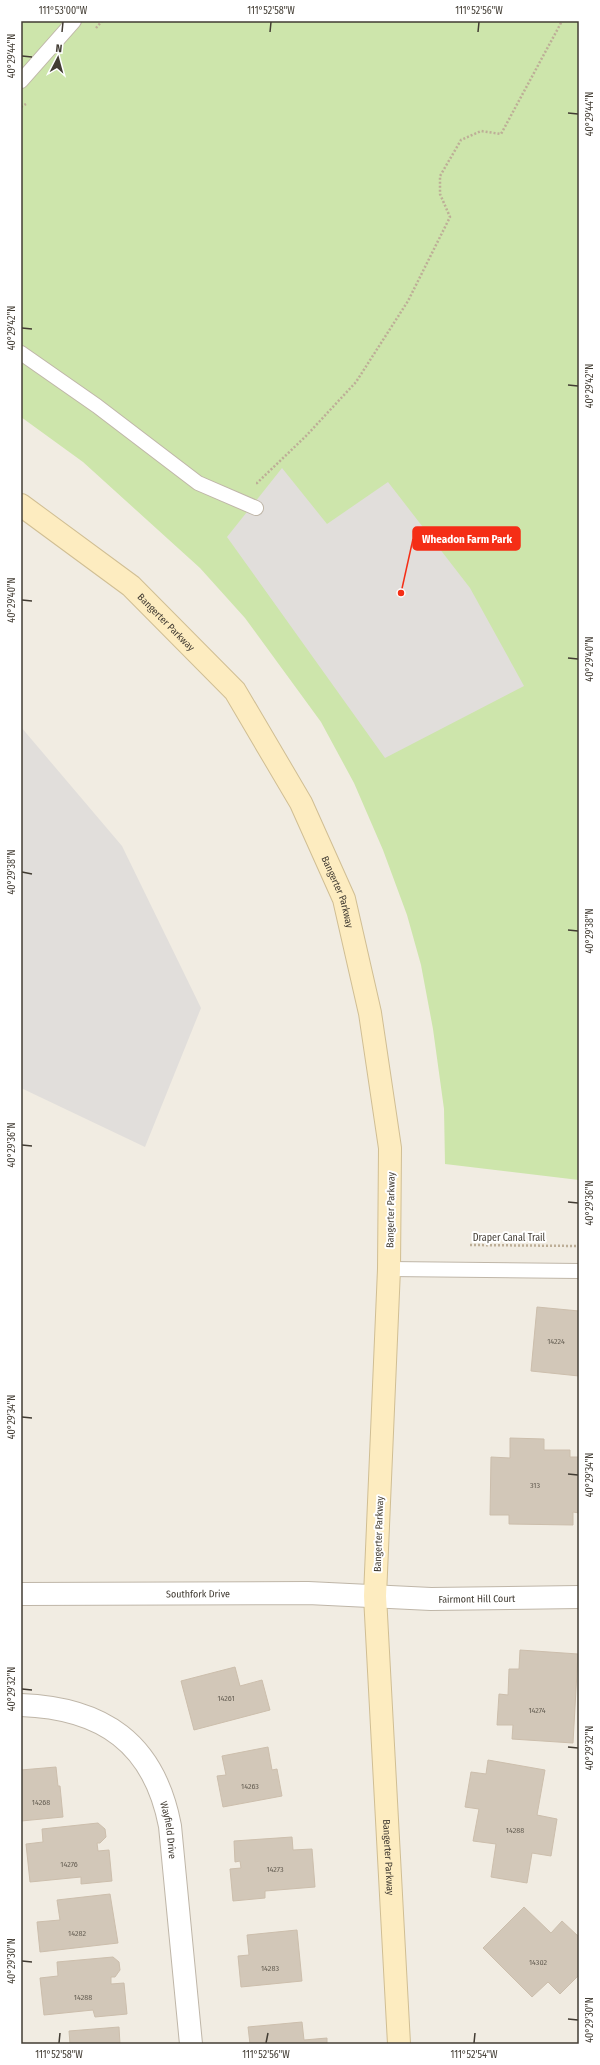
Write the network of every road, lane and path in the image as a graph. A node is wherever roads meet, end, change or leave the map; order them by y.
1 (74, 21) edge
2 (562, 21) edge
3 (21, 81) edge
4 (21, 353) edge
5 (251, 481) dead end
6 (21, 505) edge
7 (256, 508) dead end
8 (467, 1246) dead end
9 (579, 1246) edge
10 (389, 1269) junction
11 (579, 1271) edge
12 (21, 1594) edge
13 (375, 1596) junction
14 (579, 1597) edge
15 (21, 1705) edge
16 (191, 2044) edge
17 (399, 2044) edge

1 - 3 lane
2 - 5 path
4 - 7 lane
6 - 10 main road, Bangerter Parkway
8 - 9 path, Draper Canal Trail
10 - 11 lane
10 - 13 main road, Bangerter Parkway
12 - 13 street, Southfork Drive
13 - 14 street, Fairmont Hill Court
13 - 17 main road, Bangerter Parkway
15 - 16 street, Wayfield Drive

